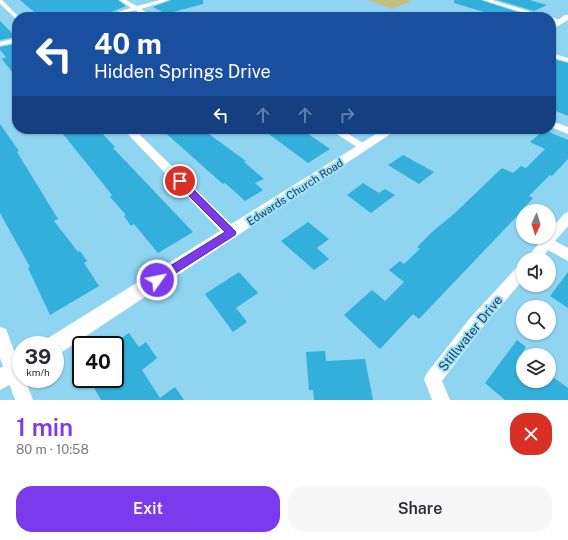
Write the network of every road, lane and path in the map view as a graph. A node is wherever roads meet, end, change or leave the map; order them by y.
1 (122, 0) edge
2 (168, 0) edge
3 (485, 0) edge
4 (0, 1) edge
5 (136, 8) junction
6 (121, 12) edge
7 (142, 12) edge
8 (527, 12) edge
9 (12, 13) edge
10 (12, 41) edge
11 (0, 44) edge
12 (556, 56) edge
13 (568, 60) edge
14 (556, 126) edge
15 (568, 131) edge
16 (133, 134) edge
17 (342, 134) edge
18 (385, 134) edge
19 (364, 148) junction
20 (568, 217) edge
21 (231, 232) junction
22 (556, 232) edge
23 (546, 244) edge
24 (549, 244) edge
25 (539, 252) edge
26 (568, 255) edge
27 (516, 278) edge
28 (0, 335) edge
29 (64, 339) edge
30 (11, 373) edge
31 (24, 400) edge
32 (441, 400) edge

1 - 5 street
2 - 5 street
3 - 8 street
4 - 9 street
5 - 6 street
5 - 7 street
10 - 11 street
12 - 13 street
14 - 15 street
16 - 21 street
17 - 19 street
18 - 19 street, Edwards Church Road
19 - 21 street, Edwards Church Road
20 - 22 street
21 - 29 street, Edwards Church Road
23 - 25 street
24 - 26 street
27 - 32 street, Stillwater Drive
28 - 30 street
30 - 31 street

